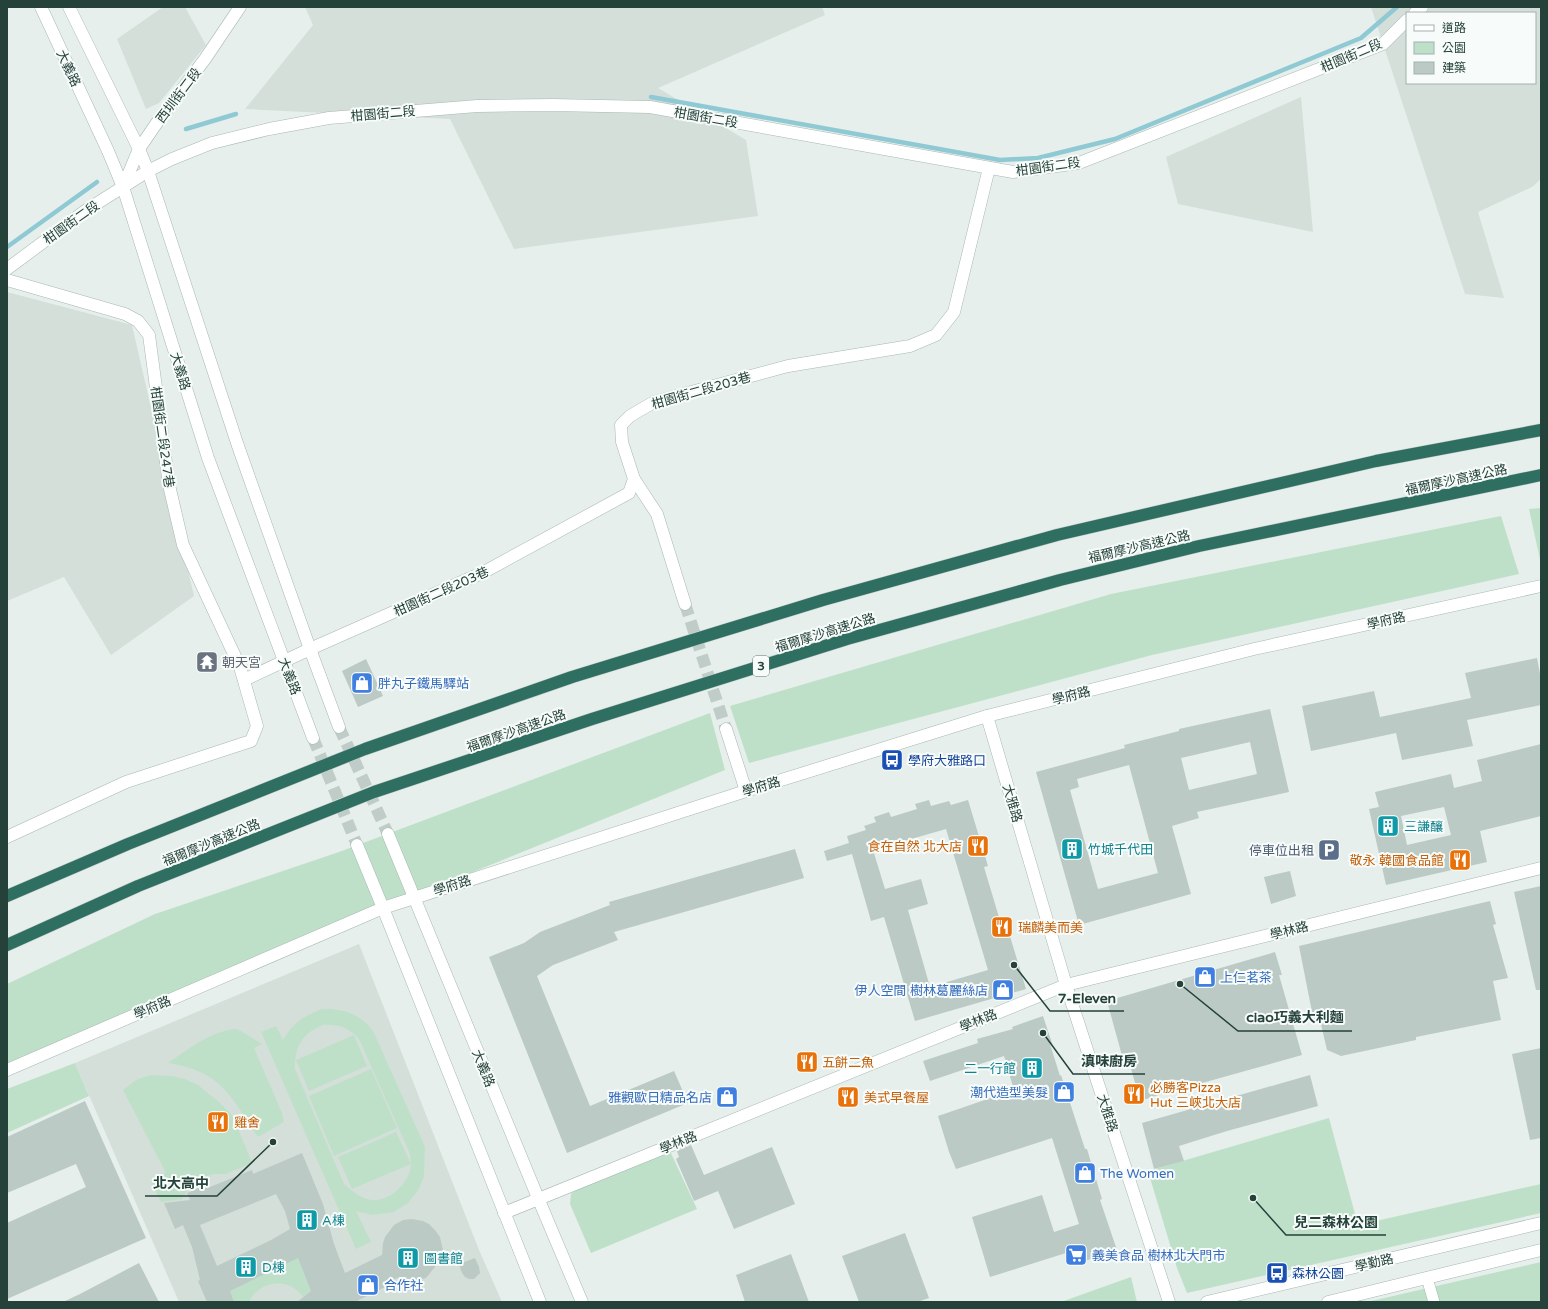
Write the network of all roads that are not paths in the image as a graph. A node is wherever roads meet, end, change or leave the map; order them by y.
1 (41, 7) edge
2 (69, 7) edge
3 (240, 7) edge
4 (1406, 21) edge
5 (139, 149) junction
6 (989, 168) junction
7 (148, 171) junction
8 (123, 187) junction
9 (7, 269) edge
10 (7, 280) edge
11 (1541, 430) edge
12 (1541, 475) edge
13 (634, 479) junction
14 (1541, 586) edge
15 (685, 604) tunnel mouth
16 (310, 649) junction
17 (284, 661) junction
18 (244, 680) junction
19 (987, 716) junction
20 (339, 727) tunnel mouth
21 (726, 729) tunnel mouth
22 (314, 738) tunnel mouth
23 (746, 791) junction
24 (388, 834) tunnel mouth
25 (7, 837) edge
26 (357, 845) tunnel mouth
27 (1541, 868) edge
28 (7, 896) edge
29 (414, 897) junction
30 (383, 908) junction
31 (7, 945) edge
32 (1066, 985) junction
33 (7, 1070) edge
34 (538, 1198) junction
35 (504, 1213) junction
36 (1541, 1223) edge
37 (1541, 1250) edge
38 (1427, 1278) junction
39 (540, 1302) edge
40 (582, 1302) edge
41 (1169, 1302) edge
42 (1207, 1302) edge
43 (1328, 1302) edge
44 (1434, 1302) edge

1 - 8 street, 大義路
2 - 5 street, 大義路
3 - 5 street, 西圳街二段
4 - 6 street, 柑園街二段
5 - 7 street, 大義路
5 - 8 street, 西圳街二段
6 - 7 street, 柑園街二段
6 - 13 street, 柑園街二段203巷
7 - 8 street, 柑園街二段
7 - 16 street, 大義路
8 - 9 street, 柑園街二段
8 - 17 street, 大義路
10 - 18 street, 柑園街二段247巷
11 - 28 highway
12 - 31 highway, 福爾摩沙高速公路 / 3
13 - 15 street
13 - 16 street, 柑園街二段203巷
14 - 19 street, 學府路
16 - 17 street, 柑園街二段203巷
16 - 20 street, 大義路
17 - 18 street, 柑園街二段203巷
17 - 22 street, 大義路
18 - 25 street, 柑園街二段247巷
19 - 23 street, 學府路
19 - 32 street, 大雅路
21 - 23 street
23 - 29 street, 學府路
24 - 29 street, 大義路
26 - 30 street
27 - 32 street, 學林路
29 - 30 street, 學府路
29 - 34 street, 大義路
30 - 33 street, 學府路
30 - 35 street
32 - 34 street, 學林路
32 - 41 street, 大雅路
34 - 35 street, 學林路
34 - 40 street, 大義路
35 - 39 street
36 - 42 street, 學勤路
37 - 38 street
38 - 43 street
38 - 44 street

